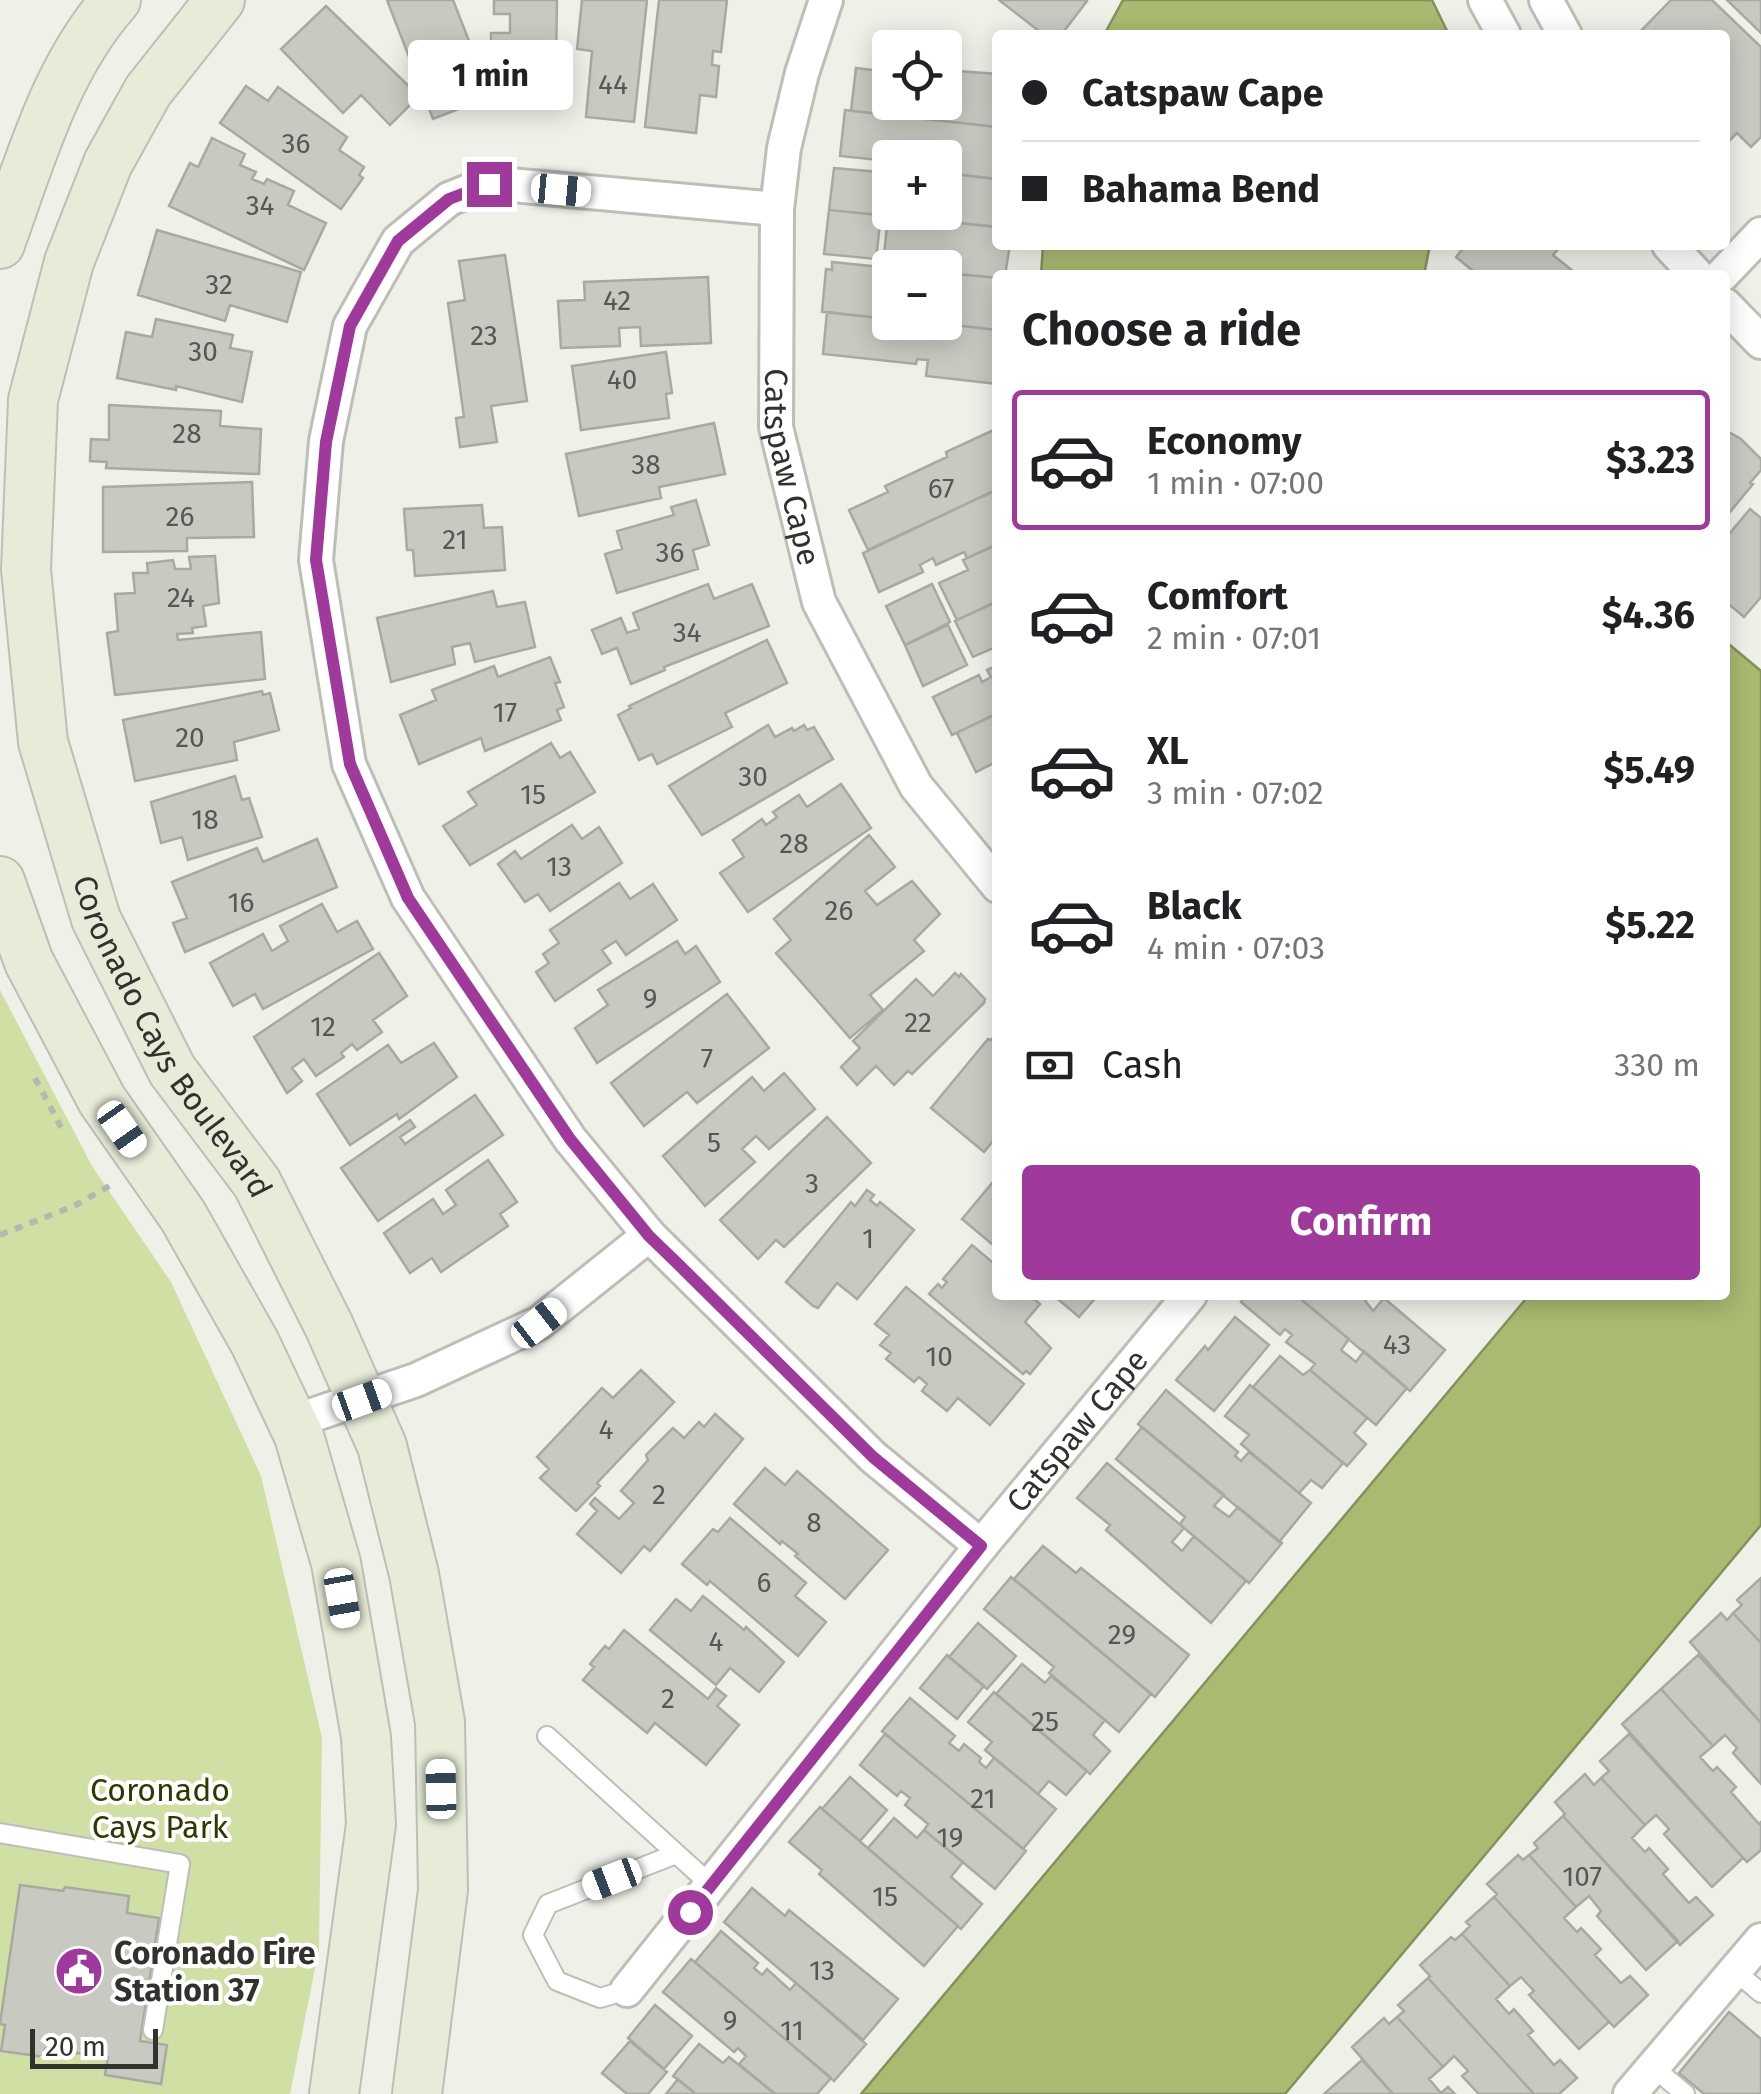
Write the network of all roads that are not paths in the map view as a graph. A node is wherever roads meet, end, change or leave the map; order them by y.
1 (116, 0) edge
2 (220, 0) edge
3 (826, 0) edge
4 (1485, 0) edge
5 (1546, 0) edge
6 (1501, 30) edge
7 (1562, 30) edge
8 (777, 209) junction
9 (1761, 234) edge
10 (0, 244) edge
11 (1674, 250) edge
12 (1692, 270) edge
13 (1727, 270) edge
14 (1730, 309) edge
15 (1761, 342) edge
16 (992, 879) edge
17 (0, 881) edge
18 (649, 1236) junction
19 (1186, 1300) edge
20 (362, 1400) junction
21 (292, 1422) junction
22 (981, 1546) junction
23 (547, 1736) dead end
24 (0, 1833) edge
25 (676, 1854) junction
26 (711, 1886) junction
27 (1761, 1940) edge
28 (1735, 1971) junction
29 (627, 1990) joint
30 (1761, 1993) edge
31 (153, 2030) dead end
32 (1653, 2067) junction
33 (334, 2094) edge
34 (417, 2094) edge
35 (1630, 2094) edge
36 (1686, 2094) edge

1 - 10 street
2 - 20 street, Coronado Cays Boulevard
3 - 8 street, Catspaw Cape
4 - 6 street
5 - 7 street
8 - 16 street, Catspaw Cape
8 - 18 street
9 - 13 street
11 - 12 street
14 - 15 street
17 - 21 street
18 - 20 street
18 - 22 street
19 - 22 street, Catspaw Cape
20 - 21 street
20 - 34 street, Coronado Cays Boulevard
21 - 33 street
22 - 26 street, Catspaw Cape
23 - 25 lane
24 - 31 lane
25 - 26 lane
25 - 29 lane
26 - 29 street, Catspaw Cape
27 - 28 street
28 - 30 lane
28 - 32 street
32 - 35 street
32 - 36 lane

